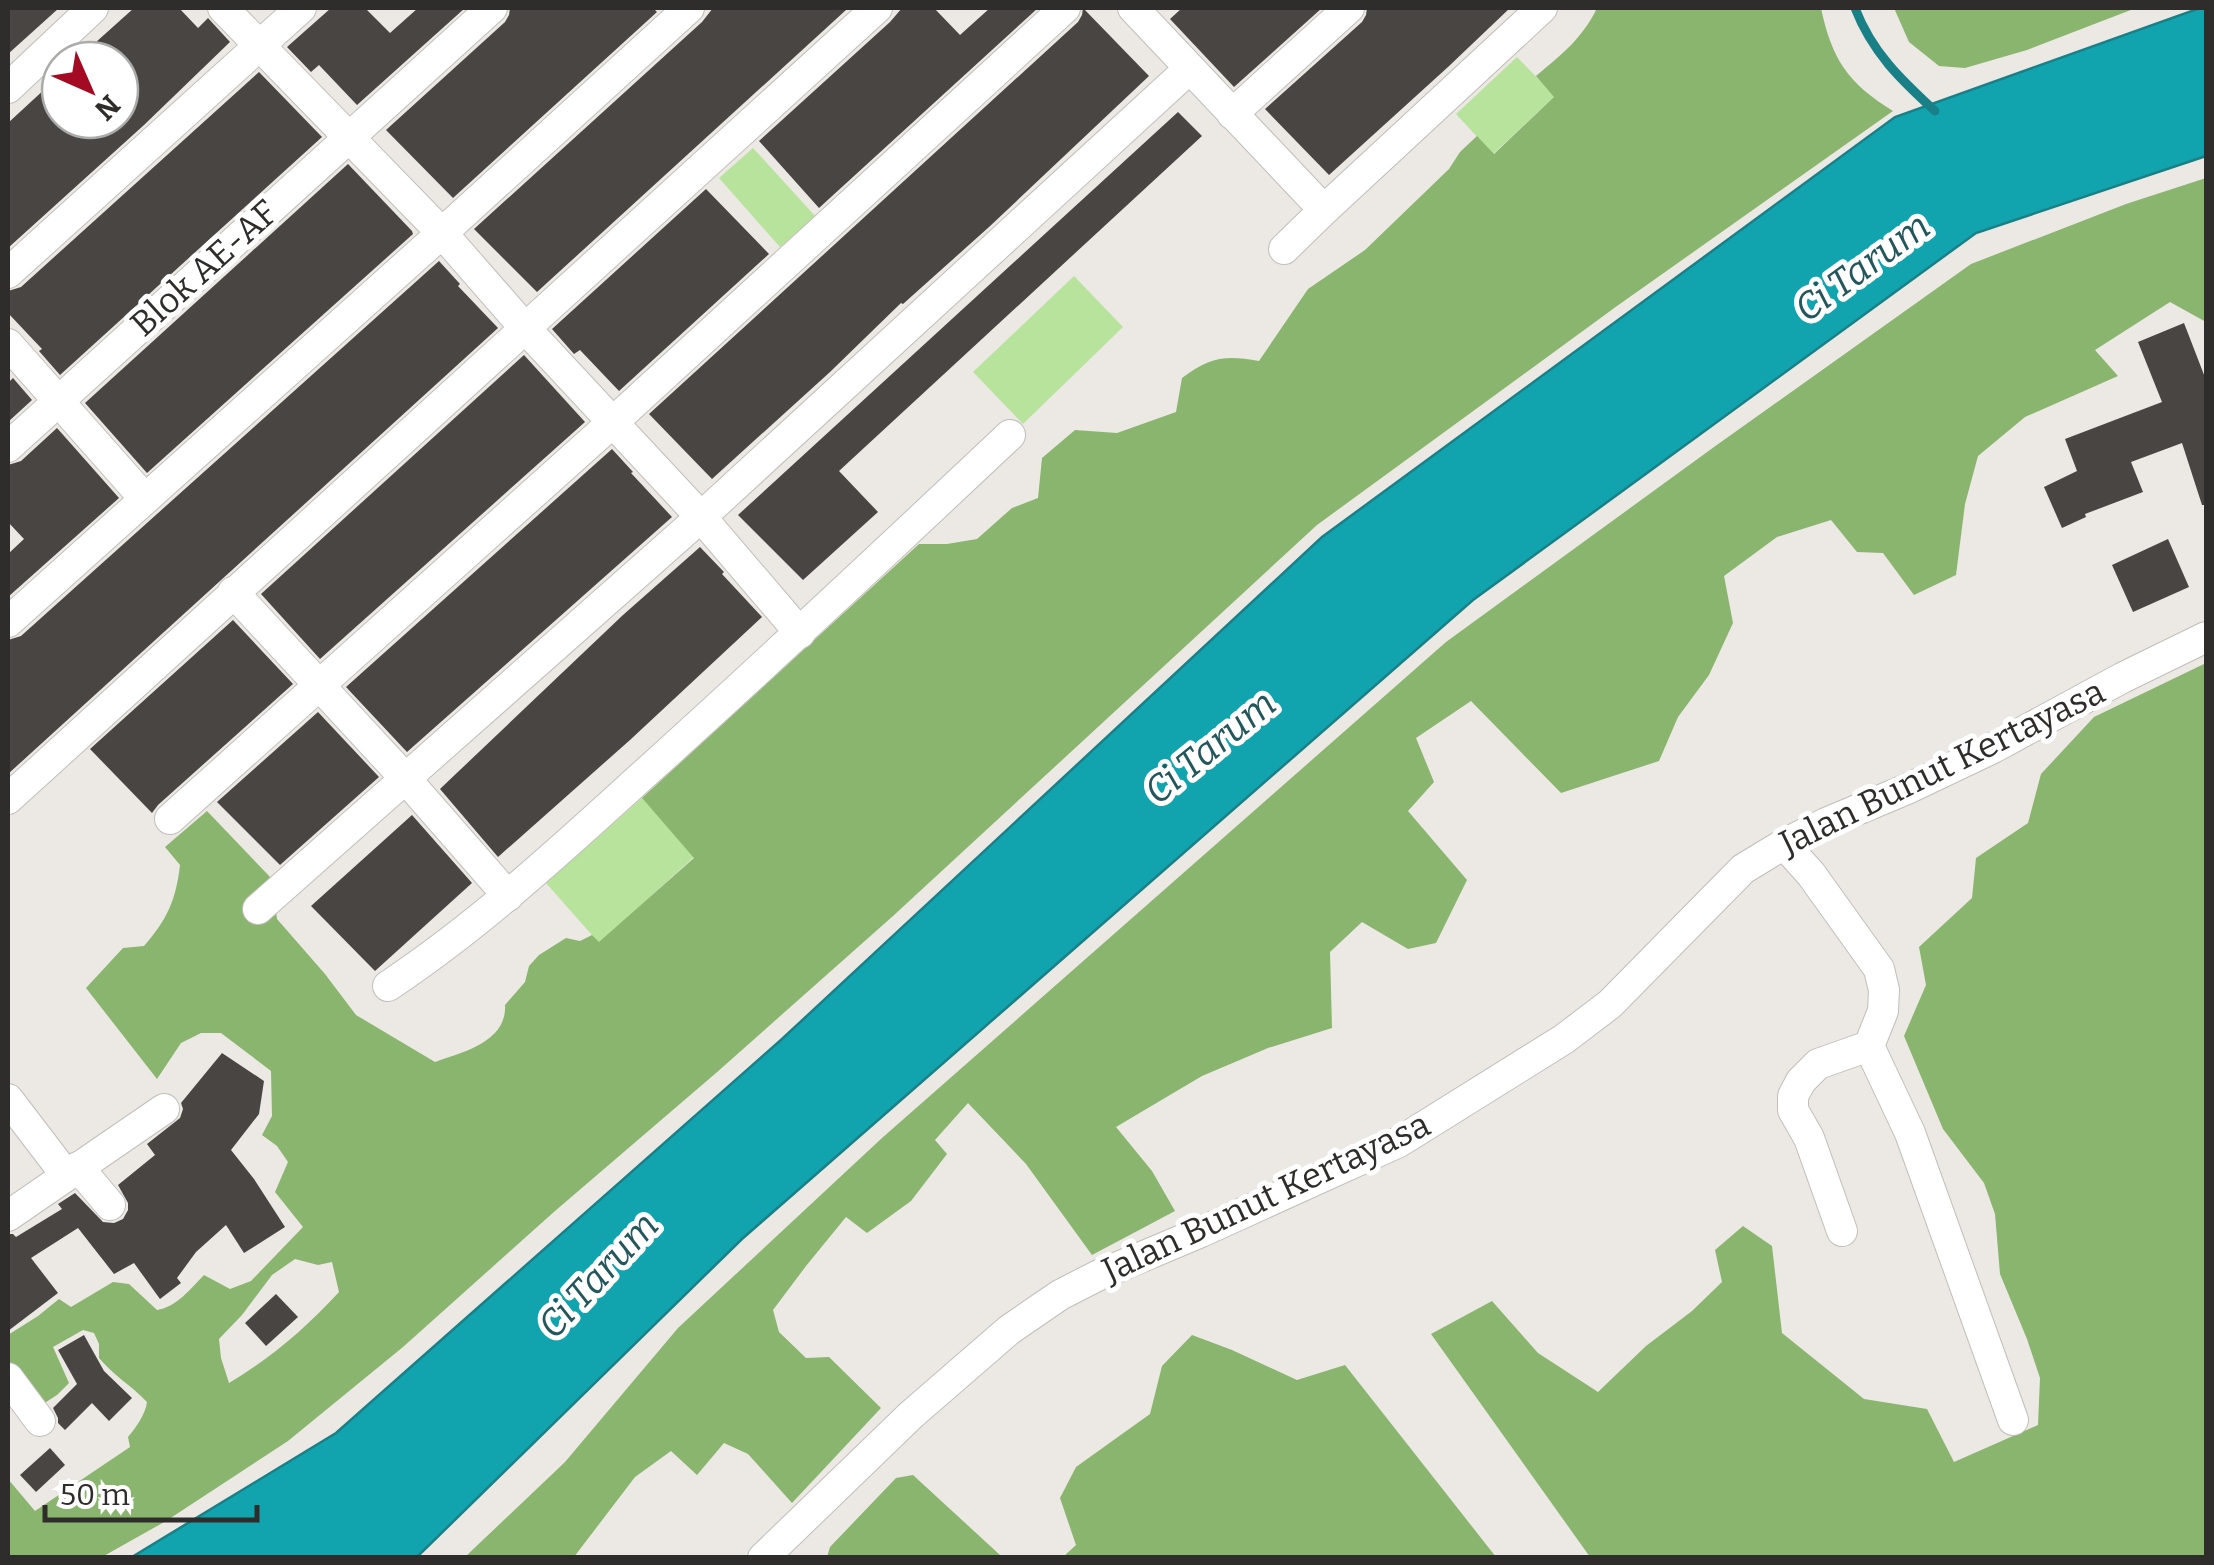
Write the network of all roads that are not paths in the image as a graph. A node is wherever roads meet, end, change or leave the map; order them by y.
1 (93, 8) edge
2 (224, 8) edge
3 (301, 8) edge
4 (492, 8) edge
5 (689, 8) edge
6 (877, 8) edge
7 (1064, 8) edge
8 (1349, 8) edge
9 (1542, 8) edge
10 (1145, 12) edge
11 (260, 45) junction
12 (1189, 69) junction
13 (8, 88) edge
14 (1232, 114) junction
15 (350, 136) junction
16 (1324, 210) junction
17 (442, 232) junction
18 (1284, 249) dead end
19 (8, 273) edge
20 (524, 327) junction
21 (8, 344) edge
22 (58, 401) junction
23 (612, 423) junction
24 (1010, 435) dead end
25 (8, 447) edge
26 (145, 500) junction
27 (701, 516) junction
28 (233, 592) junction
29 (8, 622) edge
30 (800, 633) junction
31 (2206, 637) edge
32 (318, 686) junction
33 (405, 778) junction
34 (8, 799) edge
35 (170, 819) dead end
36 (1784, 844) junction
37 (508, 896) junction
38 (258, 909) dead end
39 (388, 986) dead end
40 (1870, 1046) junction
41 (8, 1099) edge
42 (164, 1109) dead end
43 (72, 1171) junction
44 (110, 1206) dead end
45 (8, 1216) edge
46 (1842, 1231) dead end
47 (8, 1378) edge
48 (2013, 1420) dead end
49 (40, 1421) dead end
50 (764, 1558) edge

1 - 13 street
2 - 11 street
3 - 11 street
4 - 15 street, Blok AE-AF
5 - 17 street
6 - 20 street
7 - 23 street
8 - 14 street
9 - 16 street
10 - 12 street
11 - 15 street
11 - 19 street
12 - 14 street
12 - 27 street
14 - 16 street
15 - 17 street
15 - 22 street, Blok AE-AF
16 - 18 street
17 - 20 street
17 - 26 street
20 - 23 street
20 - 28 street
21 - 22 street
22 - 25 street, Blok AE-AF
22 - 26 street
23 - 27 street
23 - 32 street
24 - 30 street
26 - 29 street
27 - 30 street
27 - 33 street
28 - 32 street
28 - 34 street
30 - 37 street
31 - 36 street, Jalan Bunut Kertayasa
32 - 33 street
32 - 35 street
33 - 37 street
33 - 38 street
36 - 40 street
36 - 50 street, Jalan Bunut Kertayasa
37 - 39 street
40 - 46 street
40 - 48 street
41 - 43 street
42 - 43 street
43 - 44 street
43 - 45 street
47 - 49 street

